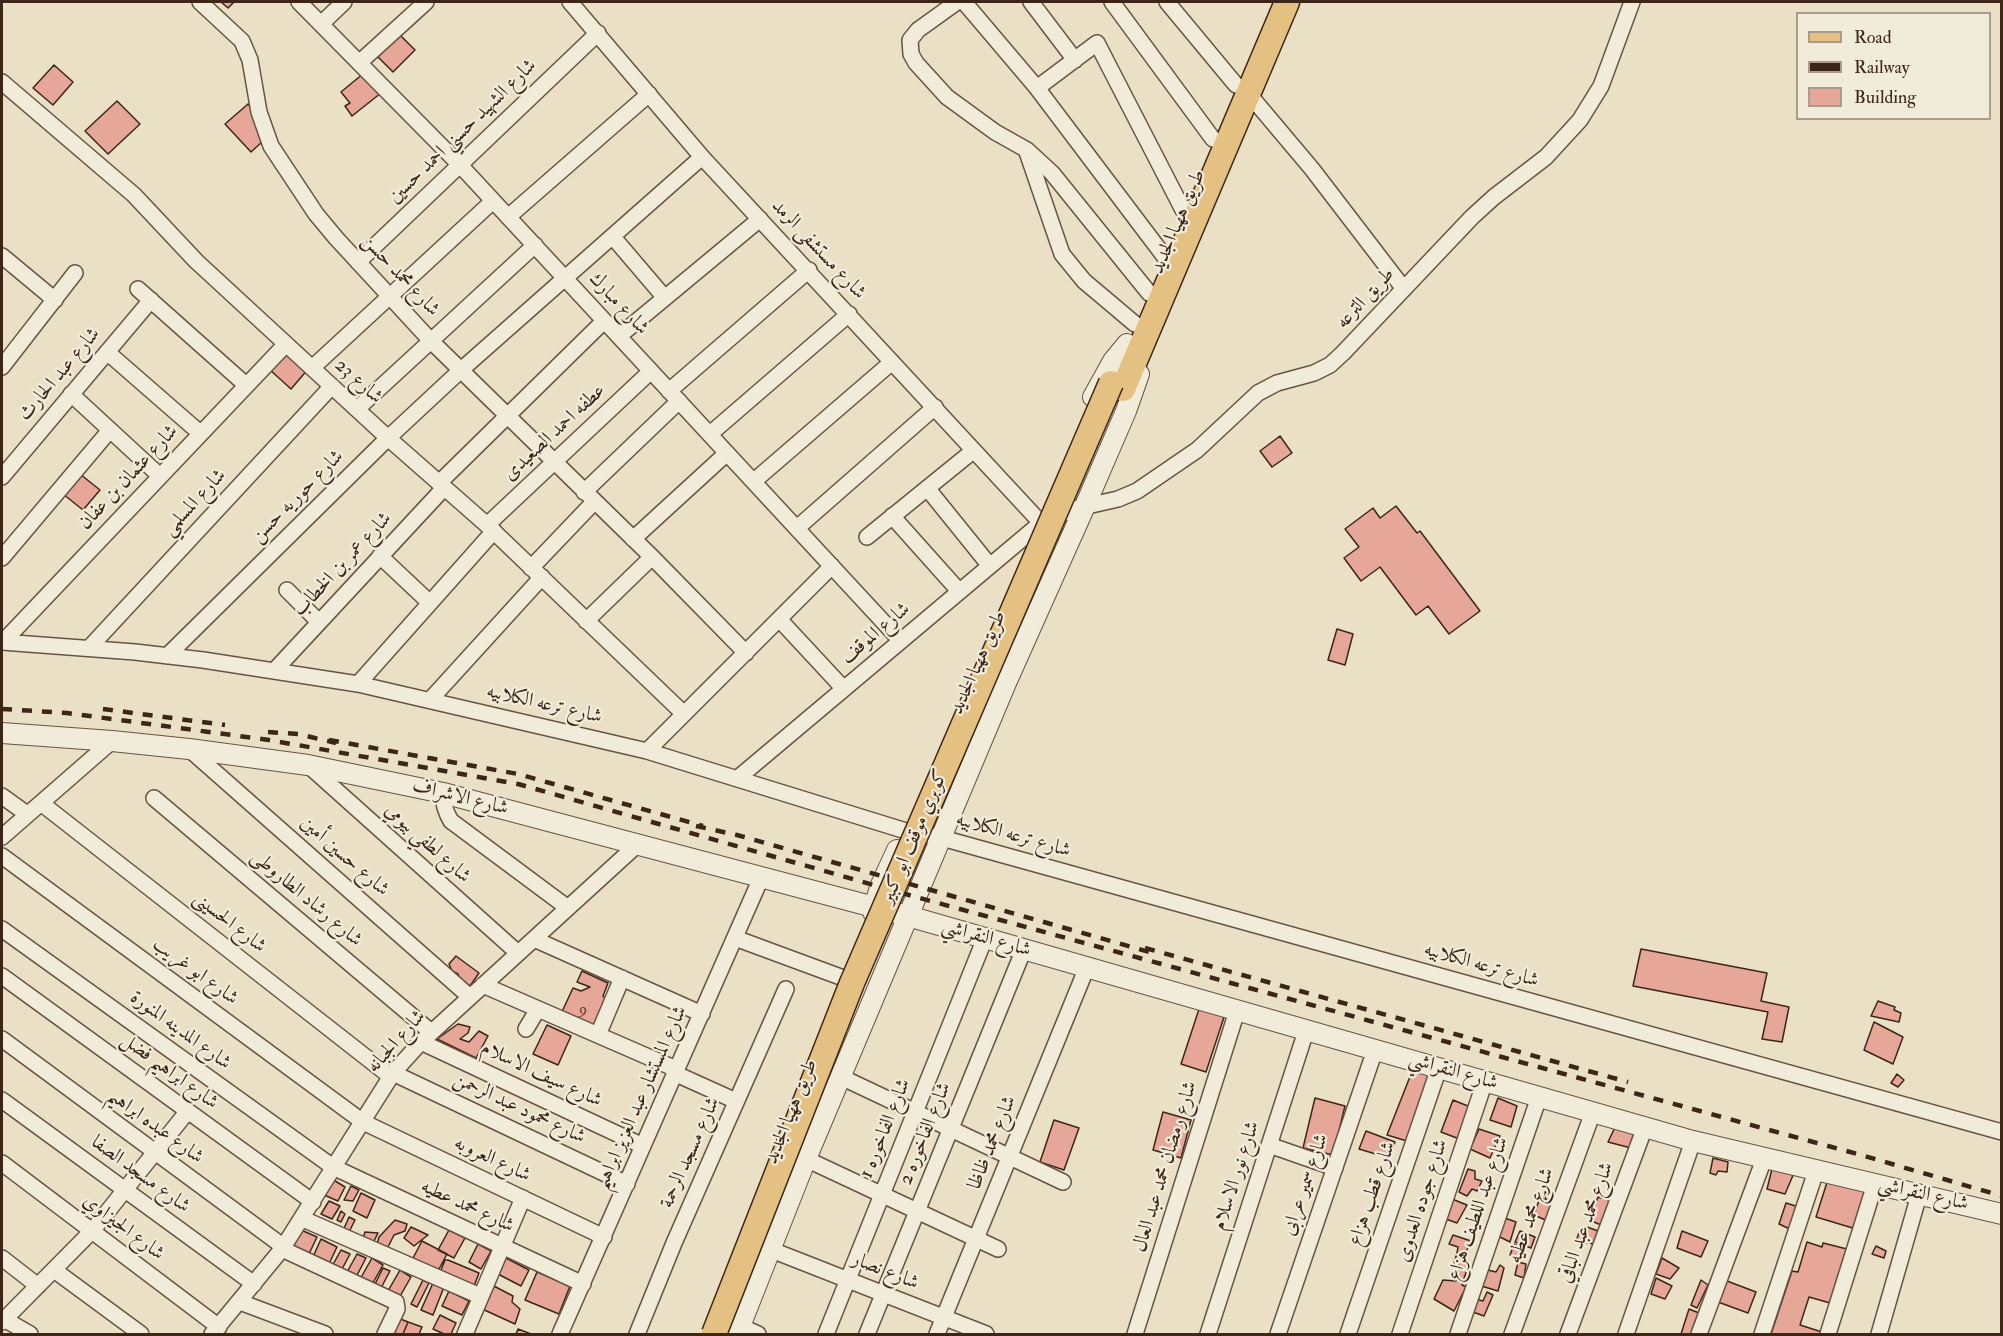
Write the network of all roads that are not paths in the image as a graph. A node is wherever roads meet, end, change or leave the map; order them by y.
1 (200, 2) edge
2 (298, 2) edge
3 (344, 2) edge
4 (426, 2) edge
5 (570, 2) edge
6 (957, 2) edge
7 (964, 2) edge
8 (1031, 2) edge
9 (1112, 2) edge
10 (1167, 2) edge
11 (1272, 2) edge
12 (1287, 2) edge
13 (1632, 2) edge
14 (321, 24) junction
15 (598, 33) junction
16 (1075, 60) junction
17 (359, 63) junction
18 (2, 82) edge
19 (1036, 88) junction
20 (1242, 89) junction
21 (649, 94) junction
22 (1213, 140) junction
23 (1027, 150) junction
24 (702, 157) junction
25 (460, 165) junction
26 (493, 201) junction
27 (1184, 210) junction
28 (508, 217) junction
29 (760, 219) junction
30 (613, 237) junction
31 (535, 245) junction
32 (2, 256) edge
33 (1164, 256) junction
34 (358, 262) junction
35 (808, 270) junction
36 (75, 273) dead end
37 (566, 279) junction
38 (138, 289) dead end
39 (1404, 289) junction
40 (1149, 293) junction
41 (389, 296) junction
42 (664, 298) junction
43 (55, 300) junction
44 (151, 300) junction
45 (849, 314) junction
46 (604, 321) junction
47 (619, 336) junction
48 (1135, 339) junction
49 (431, 341) junction
50 (285, 344) junction
51 (107, 352) junction
52 (892, 362) junction
53 (2, 367) edge
54 (312, 368) junction
55 (461, 370) junction
56 (651, 371) junction
57 (246, 385) junction
58 (332, 386) junction
59 (1117, 386) junction
60 (71, 394) junction
61 (674, 396) junction
62 (934, 407) junction
63 (357, 409) junction
64 (507, 416) junction
65 (110, 430) junction
66 (200, 433) junction
67 (710, 434) junction
68 (388, 438) junction
69 (973, 451) junction
70 (727, 453) junction
71 (554, 462) junction
72 (160, 476) junction
73 (2, 477) edge
74 (754, 482) junction
75 (441, 485) junction
76 (927, 488) junction
77 (589, 497) junction
78 (1085, 506) junction
79 (892, 516) junction
80 (1041, 523) junction
81 (490, 528) junction
82 (797, 528) junction
83 (867, 537) dead end
84 (633, 540) junction
85 (380, 556) junction
86 (652, 557) junction
87 (2, 558) edge
88 (832, 566) junction
89 (990, 566) junction
90 (536, 572) junction
91 (287, 590) dead end
92 (959, 591) junction
93 (430, 603) junction
94 (779, 619) junction
95 (586, 621) junction
96 (319, 622) junction
97 (901, 641) junction
98 (2, 642) edge
99 (88, 648) junction
100 (746, 652) junction
101 (168, 656) junction
102 (274, 671) junction
103 (358, 684) junction
104 (844, 689) junction
105 (430, 700) junction
106 (684, 714) junction
107 (2, 733) edge
108 (112, 741) junction
109 (189, 749) junction
110 (647, 751) junction
111 (308, 765) junction
112 (738, 778) junction
113 (443, 793) junction
114 (2, 796) edge
115 (154, 798) dead end
116 (41, 803) junction
117 (27, 814) junction
118 (906, 831) junction
119 (2, 837) edge
120 (942, 838) junction
121 (638, 844) junction
122 (2, 856) edge
123 (761, 878) junction
124 (568, 908) junction
125 (875, 908) junction
126 (908, 916) junction
127 (2, 929) edge
128 (735, 938) junction
129 (985, 938) junction
130 (534, 939) junction
131 (1024, 950) junction
132 (518, 954) junction
133 (1087, 968) junction
134 (2, 976) edge
135 (622, 978) junction
136 (846, 979) junction
137 (483, 985) junction
138 (786, 989) dead end
139 (470, 997) junction
140 (538, 1009) junction
141 (1237, 1011) junction
142 (702, 1014) junction
143 (526, 1029) dead end
144 (1306, 1031) junction
145 (598, 1035) junction
146 (426, 1037) junction
147 (2, 1039) edge
148 (1375, 1050) junction
149 (1439, 1068) junction
150 (675, 1071) junction
151 (392, 1074) junction
152 (841, 1077) junction
153 (1485, 1081) junction
154 (1539, 1097) junction
155 (2, 1100) edge
156 (736, 1101) junction
157 (187, 1112) junction
158 (915, 1112) junction
159 (1593, 1112) junction
160 (363, 1122) junction
161 (1645, 1127) junction
162 (951, 1129) junction
163 (2001, 1132) edge
164 (1693, 1141) junction
165 (1269, 1145) junction
166 (643, 1146) junction
167 (154, 1152) junction
168 (1010, 1157) junction
169 (806, 1159) junction
170 (1764, 1159) junction
171 (2, 1163) edge
172 (333, 1167) junction
173 (1335, 1168) junction
174 (1816, 1171) junction
175 (1063, 1182) dead end
176 (627, 1184) junction
177 (1875, 1184) junction
178 (125, 1190) junction
179 (882, 1194) junction
180 (1919, 1195) junction
181 (523, 1198) junction
182 (313, 1202) junction
183 (918, 1211) junction
184 (2001, 1214) edge
185 (303, 1219) junction
186 (92, 1231) junction
187 (604, 1237) junction
188 (976, 1238) junction
189 (502, 1246) junction
190 (283, 1248) junction
191 (769, 1249) junction
192 (998, 1249) dead end
193 (2, 1258) edge
194 (54, 1270) junction
195 (848, 1280) junction
196 (254, 1284) junction
197 (583, 1284) junction
198 (38, 1286) junction
199 (884, 1294) junction
200 (480, 1296) junction
201 (240, 1302) junction
202 (944, 1318) junction
203 (3, 1320) edge
204 (216, 1331) edge
205 (741, 1332) edge
206 (30, 1335) edge
207 (141, 1335) edge
208 (325, 1335) edge
209 (385, 1335) edge
210 (465, 1335) edge
211 (560, 1335) edge
212 (637, 1335) edge
213 (705, 1335) edge
214 (714, 1335) edge
215 (826, 1335) edge
216 (867, 1335) edge
217 (937, 1335) edge
218 (986, 1335) edge
219 (1135, 1335) edge
220 (1208, 1335) edge
221 (1278, 1335) edge
222 (1348, 1335) edge
223 (1400, 1335) edge
224 (1458, 1335) edge
225 (1512, 1335) edge
226 (1568, 1335) edge
227 (1626, 1335) edge
228 (1699, 1335) edge
229 (1762, 1335) edge
230 (1828, 1335) edge
231 (1879, 1335) edge

1 - 34 street, شارع محمد حسن
2 - 14 street, شارع مبارك
3 - 14 street
4 - 17 street
5 - 15 street, شارع مستشفى الرمد
6 - 23 street
7 - 19 street
8 - 16 street
9 - 22 street
10 - 20 street
11 - 20 main road, طريق ههيا الجديد
12 - 20 main road, طريق ههيا الجديد
13 - 39 street, طريق الترعه
14 - 17 street, شارع مبارك
15 - 21 street, شارع مستشفى الرمد
15 - 25 street, شارع الشهيد حسني احمد حسين
16 - 19 street
16 - 27 street
17 - 25 street, شارع مبارك
18 - 50 street, شارع 23
19 - 33 street
20 - 22 main road, طريق ههيا الجديد
20 - 39 street
20 - 48 main road, طريق ههيا الجديد
21 - 24 street, شارع مستشفى الرمد
21 - 28 street
22 - 27 main road, طريق ههيا الجديد
23 - 40 street
23 - 48 street
24 - 29 street, شارع مستشفى الرمد
24 - 30 street, شارع حوريه حسن
25 - 26 street, شارع مبارك
25 - 34 street, شارع الشهيد حسني احمد حسين
26 - 28 street, شارع مبارك
26 - 41 street
27 - 33 main road, طريق ههيا الجديد
28 - 31 street, شارع مبارك
29 - 35 street, شارع مستشفى الرمد
29 - 42 street
30 - 37 street, شارع حوريه حسن
30 - 42 street
31 - 37 street, شارع مبارك
31 - 49 street
32 - 43 street
33 - 40 main road, طريق ههيا الجديد
34 - 41 street, شارع محمد حسن
35 - 45 street, شارع مستشفى الرمد
35 - 61 street
36 - 43 street
37 - 46 street, شارع مبارك
37 - 55 street, شارع حوريه حسن
38 - 44 street
39 - 78 street, طريق الترعه
40 - 48 main road, طريق ههيا الجديد
41 - 49 street, شارع محمد حسن
41 - 54 street
42 - 47 street
43 - 53 street
44 - 51 street, شارع عبد الحارث
44 - 57 street
45 - 52 street, شارع مستشفى الرمد
45 - 67 street
46 - 47 street, شارع مبارك
46 - 64 street, شارع عمر بن الخطاب
47 - 56 street, شارع مبارك
48 - 59 main road, كوبري موقف ابو كبير
48 - 78 street, طريق ههيا الجديد
48 - 80 street, طريق ههيا الجديد
49 - 55 street, شارع محمد حسن
49 - 63 street
50 - 54 street, شارع 23
50 - 57 street, شارع عثمان بن عفان
51 - 60 street, شارع عبد الحارث
51 - 66 street
52 - 62 street, شارع مستشفى الرمد
52 - 74 street
54 - 58 street, شارع 23
55 - 64 street, شارع محمد حسن
55 - 68 street, شارع حوريه حسن
56 - 61 street, شارع مبارك
56 - 71 street, عطفه احمد الصعيدى
57 - 66 street, شارع عثمان بن عفان
58 - 63 street, شارع 23
58 - 99 street, شارع المسلمي
59 - 205 main road, كوبري موقف ابو كبير
59 - 214 main road, كوبري موقف ابو كبير, bridge
60 - 65 street
60 - 73 street, شارع عبد الحارث
61 - 67 street, شارع مبارك
61 - 77 street
62 - 69 street, شارع مستشفى الرمد
62 - 82 street
63 - 68 street, شارع 23
64 - 71 street, شارع محمد حسن
64 - 75 street, شارع عمر بن الخطاب
65 - 72 street
65 - 87 street
66 - 72 street, شارع عثمان بن عفان
67 - 70 street, شارع مبارك
68 - 75 street, شارع 23
68 - 101 street, شارع حوريه حسن
69 - 76 street
69 - 80 street, شارع مستشفى الرمد
70 - 74 street, شارع مبارك
70 - 84 street
71 - 77 street, شارع محمد حسن
71 - 81 street, عطفه احمد الصعيدى
72 - 98 street, شارع عثمان بن عفان
74 - 82 street, شارع مبارك
75 - 81 street, شارع 23
75 - 85 street, شارع عمر بن الخطاب
76 - 79 street
76 - 89 street
77 - 84 street, شارع محمد حسن
77 - 90 street
78 - 80 street, طريق الترعه
78 - 120 street, طريق ههيا الجديد
79 - 83 street
79 - 92 street
80 - 89 street, شارع الموقف
80 - 118 street, طريق ههيا الجديد
81 - 90 street, شارع 23
81 - 93 street, عطفه احمد الصعيدى
82 - 88 street, شارع مبارك
84 - 86 street, شارع محمد حسن
85 - 93 street
85 - 96 street, شارع عمر بن الخطاب
86 - 95 street
86 - 100 street, شارع محمد حسن
88 - 94 street
88 - 97 street, شارع مبارك
89 - 92 street, شارع الموقف
90 - 95 street, شارع 23
90 - 105 street
91 - 96 street
92 - 97 street, شارع الموقف
93 - 103 street, عطفه احمد الصعيدى
94 - 100 street
94 - 104 street
95 - 106 street, شارع 23
96 - 102 street, شارع عمر بن الخطاب
97 - 104 street, شارع الموقف
98 - 99 street, شارع ترعه الكلابيه
99 - 101 street, شارع ترعه الكلابيه
100 - 106 street
101 - 102 street, شارع ترعه الكلابيه
102 - 103 street, شارع ترعه الكلابيه
103 - 105 street, شارع ترعه الكلابيه
104 - 112 street, شارع الموقف
105 - 110 street, شارع ترعه الكلابيه
106 - 110 street
107 - 108 street, شارع الاشراف
108 - 109 street, شارع الاشراف
108 - 116 street
109 - 111 street, شارع الاشراف
109 - 139 street, شارع حسين أمين
110 - 112 street, شارع ترعه الكلابيه
111 - 113 street, شارع الاشراف
111 - 132 street, شارع لطفي بيومي
112 - 118 street, شارع ترعه الكلابيه
113 - 121 street, شارع الاشراف
113 - 124 street
114 - 117 street
115 - 146 street, شارع رشاد الطاروطى
116 - 117 street
116 - 151 street, شارع الحسينى
117 - 119 street
118 - 120 street, شارع ترعه الكلابيه
118 - 125 street, طريق ههيا الجديد
120 - 126 street, طريق ههيا الجديد
120 - 163 street, شارع ترعه الكلابيه
121 - 123 street, شارع الاشراف
121 - 124 street, شارع الجبانه
122 - 160 street, شارع ابو غريب
123 - 125 street, شارع الاشراف
123 - 128 street, شارع المستشار عبد العزيز ابراهيم
124 - 130 street, شارع الجبانه
125 - 126 street, شارع الاشراف
125 - 136 street, طريق ههيا الجديد
126 - 129 street, شارع النقراشي
126 - 152 street, طريق ههيا الجديد
127 - 172 street, شارع المدينه المنورة
128 - 136 street
128 - 142 street, شارع المستشار عبد العزيز ابراهيم
129 - 131 street, شارع النقراشي
129 - 158 street, شارع الفاخوره 1
130 - 132 street, شارع الجبانه
130 - 135 street
131 - 133 street, شارع النقراشي
131 - 162 street, شارع الفاخوره 2
132 - 137 street, شارع الجبانه
133 - 141 street, شارع النقراشي
133 - 168 street, شارع محمد ظاظا
134 - 157 street, شارع ابراهيم فضل
135 - 142 street
135 - 145 street
136 - 213 street, طريق ههيا الجديد
137 - 139 street, شارع الجبانه
137 - 140 street
138 - 156 street, شارع مسجد الرحمة
139 - 146 street, شارع الجبانه
140 - 143 street
140 - 145 street
141 - 144 street, شارع النقراشي
141 - 219 street, شارع رمضان محمد عبد العال
142 - 150 street, شارع المستشار عبد العزيز ابراهيم
144 - 148 street, شارع النقراشي
144 - 165 street, شارع نور الاسلام
145 - 150 street
146 - 151 street, شارع الجبانه
146 - 166 street, شارع سيف الاسلام
147 - 167 street, شارع عبده ابراهيم
148 - 149 street, شارع النقراشي
148 - 173 street, شارع سمير عرابى
149 - 153 street, شارع النقراشي
149 - 222 street, شارع قطب هزاع
150 - 156 street
150 - 166 street, شارع المستشار عبد العزيز ابراهيم
151 - 160 street, شارع الجبانه
151 - 176 street, شارع محمود عبد الرحمن
152 - 158 street
152 - 169 street, طريق ههيا الجديد
153 - 154 street, شارع النقراشي
153 - 223 street, شارع جوده العدوى
154 - 159 street, شارع النقراشي
154 - 224 street, شارع عبد اللطيف هزاع
155 - 178 street, شارع مسجد الصفا
156 - 212 street, شارع مسجد الرحمة
157 - 167 street
157 - 182 street, شارع ابراهيم فضل
158 - 162 street
158 - 179 street, شارع الفاخوره 1
159 - 161 street, شارع النقراشي
159 - 225 street, شارع محمد عطيه
160 - 172 street, شارع الجبانه
160 - 181 street, شارع العروبه
161 - 164 street, شارع النقراشي
161 - 226 street, شارع محمد عبد الباقي
162 - 168 street
162 - 183 street, شارع الفاخوره 2
164 - 170 street, شارع النقراشي
164 - 227 street
165 - 173 street
165 - 220 street, شارع نور الاسلام
166 - 176 street, شارع المستشار عبد العزيز ابراهيم
167 - 178 street
167 - 190 street, شارع عبده ابراهيم
168 - 175 street
168 - 188 street, شارع محمد ظاظا
169 - 179 street
169 - 191 street, طريق ههيا الجديد
170 - 174 street, شارع النقراشي
170 - 228 street
171 - 186 street, شارع الجيزاوي
172 - 182 street, شارع الجبانه
172 - 189 street, شارع محمد عطيه
173 - 221 street, شارع سمير عرابى
174 - 177 street, شارع النقراشي
174 - 229 street
176 - 187 street, شارع المستشار عبد العزيز ابراهيم
177 - 180 street, شارع النقراشي
177 - 230 street
178 - 186 street
178 - 196 street, شارع مسجد الصفا
179 - 183 street
179 - 195 street, شارع الفاخوره 1
180 - 184 street, شارع النقراشي
180 - 231 street
181 - 187 street, شارع العروبه
181 - 189 street
182 - 185 street, شارع الجبانه
183 - 188 street
183 - 199 street, شارع الفاخوره 2
185 - 190 street, شارع الجبانه
185 - 200 street
186 - 194 street
186 - 204 street, شارع الجيزاوي
187 - 197 street, شارع المستشار عبد العزيز ابراهيم
188 - 192 street
188 - 202 street, شارع محمد ظاظا
189 - 197 street, شارع محمد عطيه
189 - 200 street
190 - 196 street, شارع الجبانه
190 - 209 street, شارع عبده ابراهيم
191 - 195 street, شارع نصار
191 - 205 street, طريق ههيا الجديد
193 - 198 street
194 - 198 street
194 - 207 street
195 - 199 street, شارع نصار
195 - 215 street, شارع الفاخوره 1
196 - 201 street, شارع الجبانه
197 - 211 street, شارع المستشار عبد العزيز ابراهيم
198 - 203 street
199 - 202 street, شارع نصار
199 - 216 street, شارع الفاخوره 2
200 - 210 street
201 - 204 street, شارع الجبانه
201 - 208 street
202 - 217 street, شارع محمد ظاظا
202 - 218 street, شارع نصار
203 - 206 street

